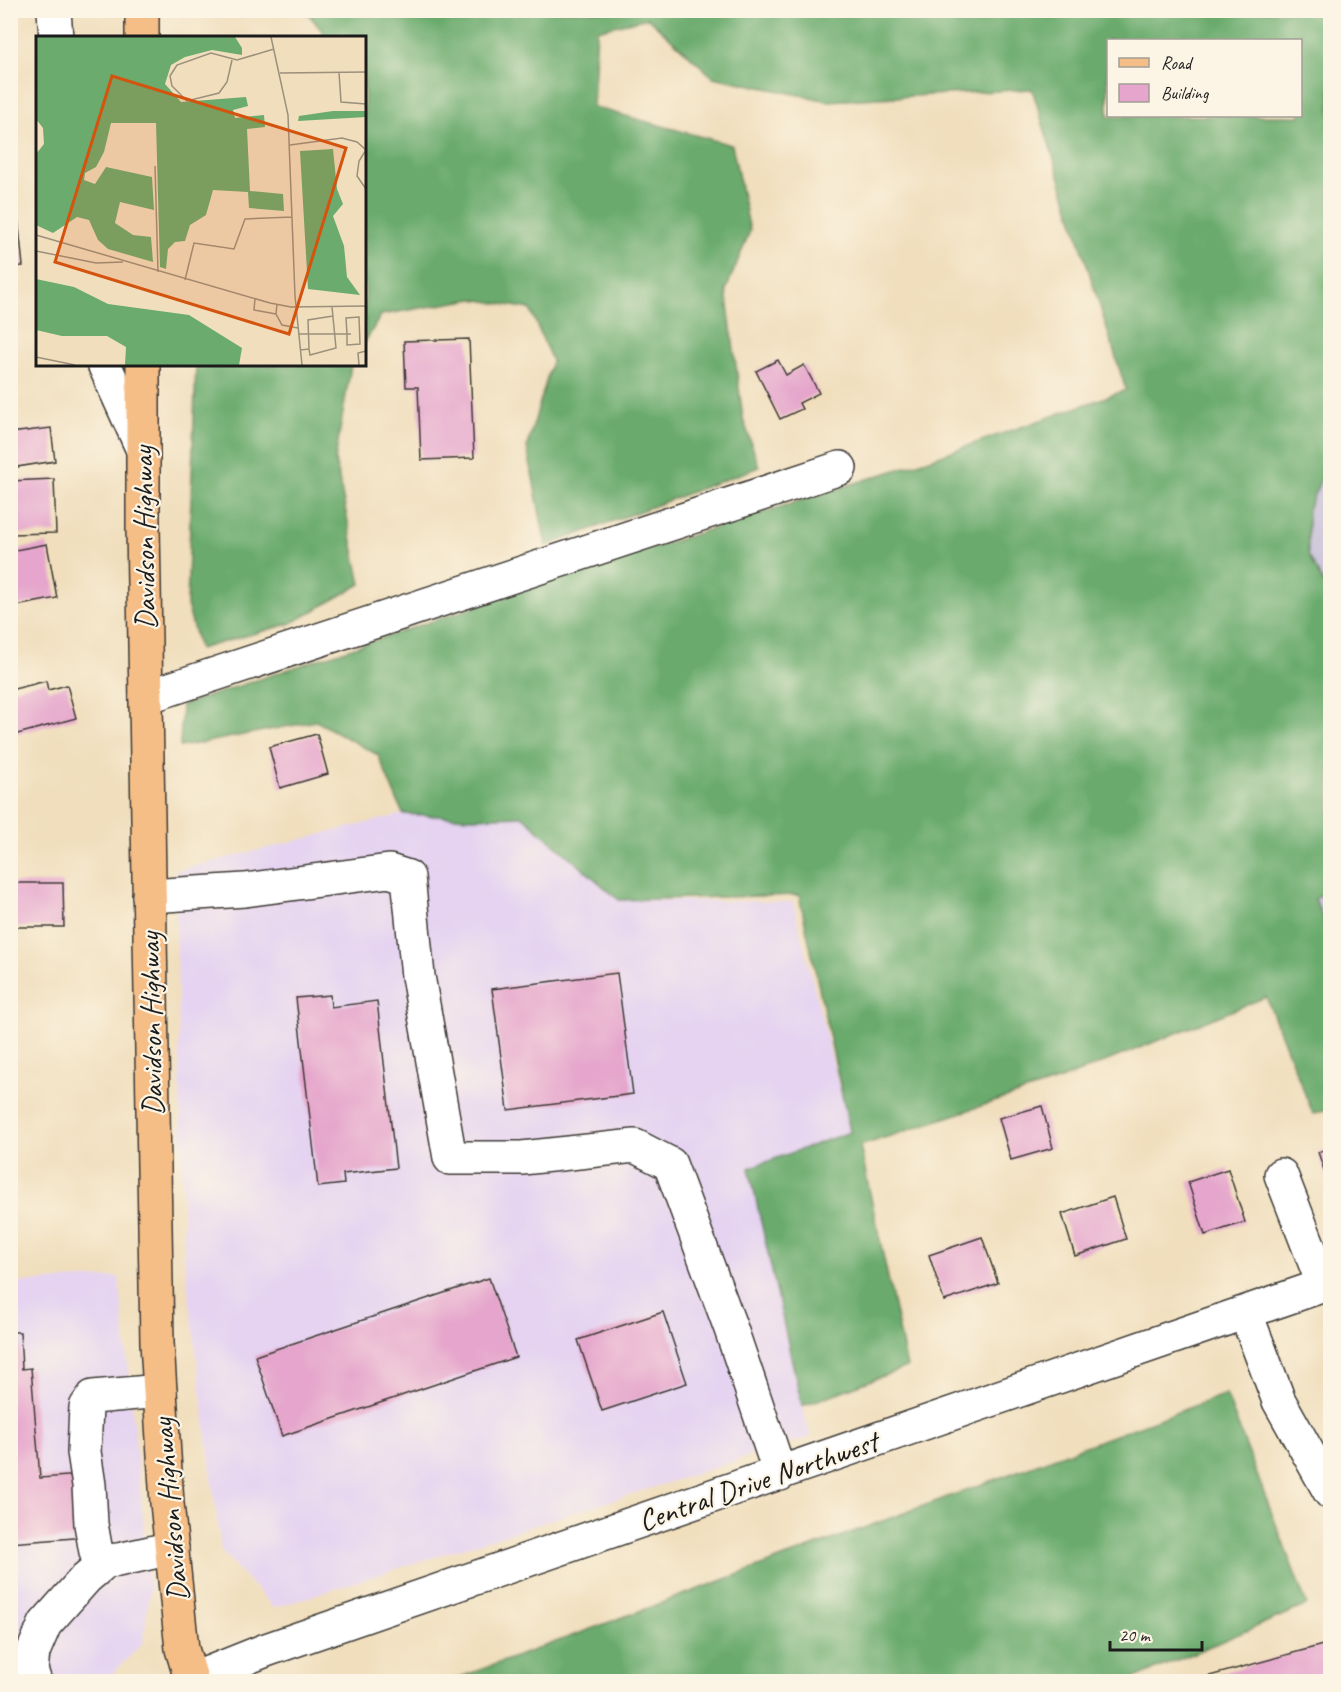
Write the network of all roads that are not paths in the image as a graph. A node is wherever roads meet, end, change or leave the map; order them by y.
1 (54, 10) edge
2 (142, 10) edge
3 (56, 36) edge
4 (142, 36) edge
5 (105, 366) edge
6 (143, 366) edge
7 (143, 450) junction
8 (840, 468) dead end
9 (146, 697) junction
10 (149, 896) junction
11 (1281, 1175) dead end
12 (1327, 1285) edge
13 (1246, 1314) junction
14 (160, 1391) junction
15 (780, 1474) junction
16 (1330, 1492) edge
17 (172, 1548) junction
18 (106, 1561) junction
19 (190, 1681) edge
20 (35, 1682) edge

1 - 3 street
2 - 4 main road
5 - 7 street
6 - 7 main road, Davidson Highway
7 - 9 main road, Davidson Highway
8 - 9 street
9 - 10 main road, Davidson Highway
10 - 14 main road, Davidson Highway
10 - 15 street
11 - 12 street
12 - 13 street, Central Drive Northwest
13 - 15 street, Central Drive Northwest
13 - 16 street
14 - 17 main road, Davidson Highway
14 - 18 street
15 - 19 street, Central Drive Northwest
17 - 18 street
17 - 19 main road, Davidson Highway
18 - 20 street

